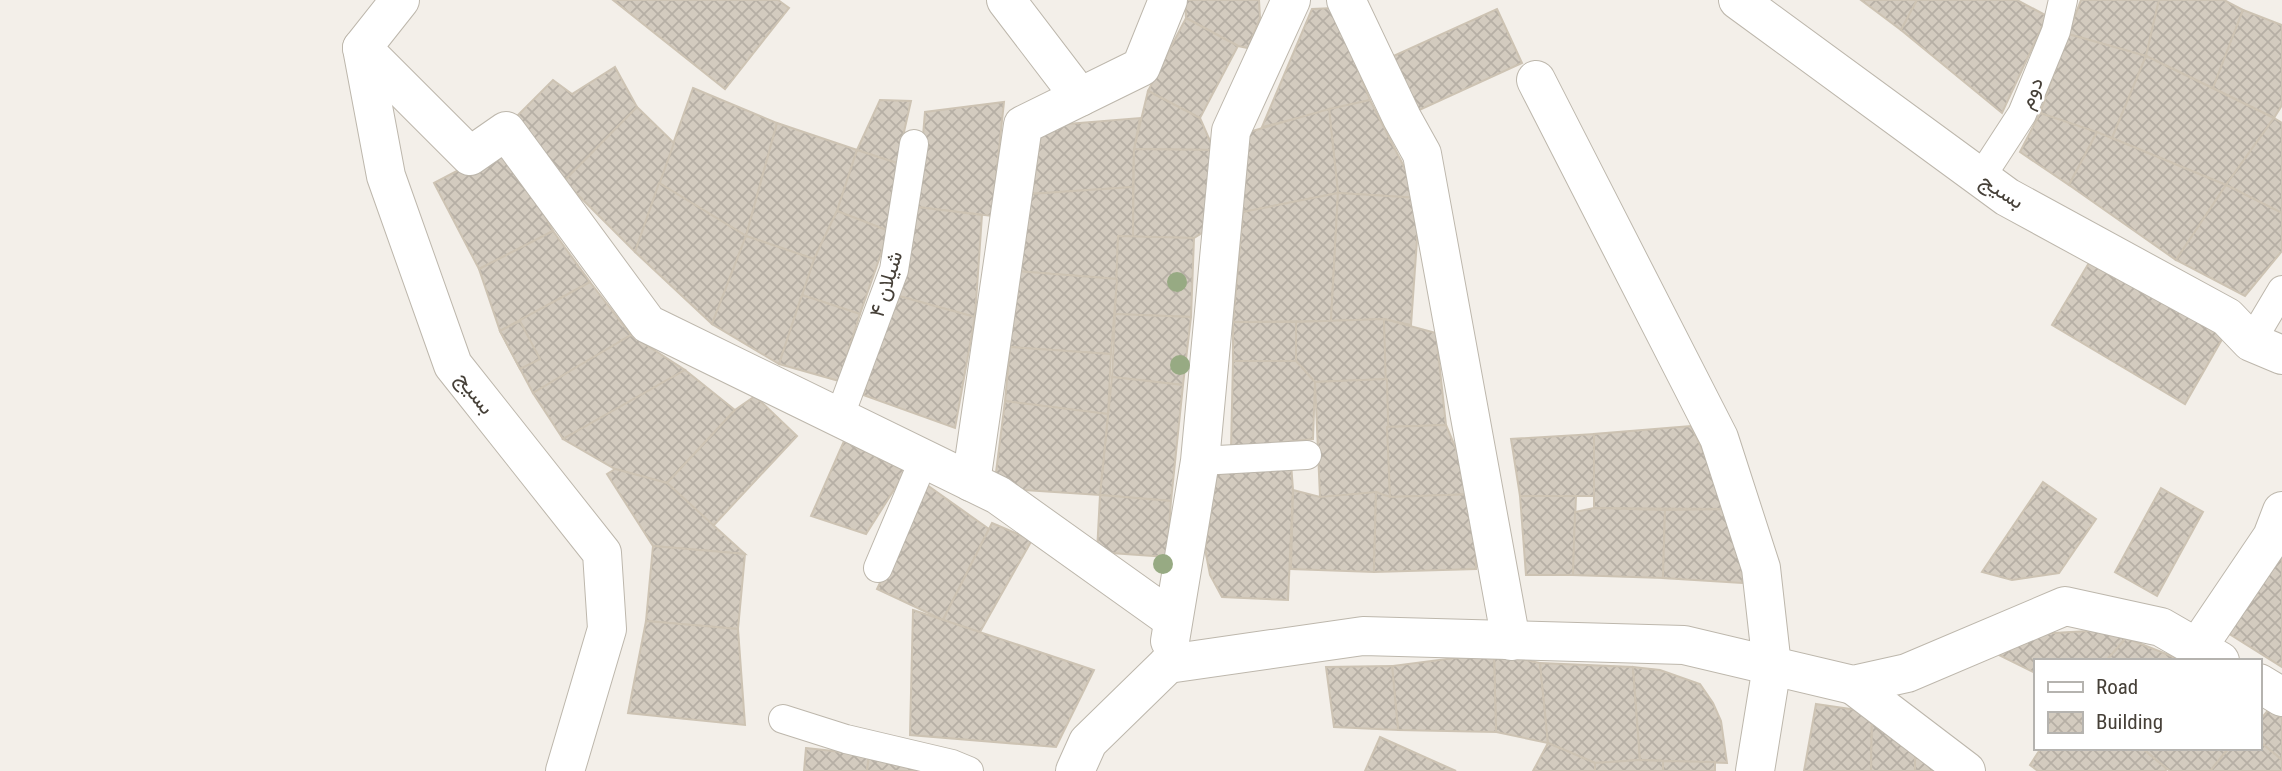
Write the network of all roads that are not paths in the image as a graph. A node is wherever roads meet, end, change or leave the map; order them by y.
1 (400, 0) edge
2 (1006, 0) edge
3 (1168, 0) edge
4 (1291, 0) edge
5 (1346, 0) edge
6 (1738, 0) edge
7 (2063, 0) edge
8 (362, 48) junction
9 (1535, 80) dead end
10 (1080, 97) junction
11 (914, 144) dead end
12 (1981, 177) junction
13 (2282, 290) edge
14 (2267, 349) edge
15 (839, 418) junction
16 (1307, 455) dead end
17 (924, 459) junction
18 (1200, 461) junction
19 (971, 482) junction
20 (2279, 530) edge
21 (878, 568) dead end
22 (1173, 620) junction
23 (1511, 641) junction
24 (2208, 654) edge
25 (1168, 664) junction
26 (1772, 666) junction
27 (1853, 685) junction
28 (2261, 685) edge
29 (2282, 696) edge
30 (783, 719) dead end
31 (565, 771) edge
32 (969, 771) edge
33 (1075, 771) edge
34 (1755, 771) edge
35 (1966, 771) edge

1 - 8 street
2 - 10 street
3 - 10 street
4 - 18 street
5 - 23 street
6 - 12 street, بسیج
7 - 12 lane, دوم
8 - 15 street
8 - 31 street, بسیج
9 - 26 street
10 - 19 street
11 - 15 lane, شیلان ۴
12 - 14 street, بسیج
13 - 14 lane
15 - 17 street
16 - 18 lane
17 - 19 street
17 - 21 lane
18 - 22 street
19 - 22 street
20 - 24 street
22 - 25 street
23 - 25 street
23 - 26 street
24 - 27 street
25 - 33 street
26 - 27 street
26 - 34 street
27 - 35 street
28 - 29 street
30 - 32 lane

